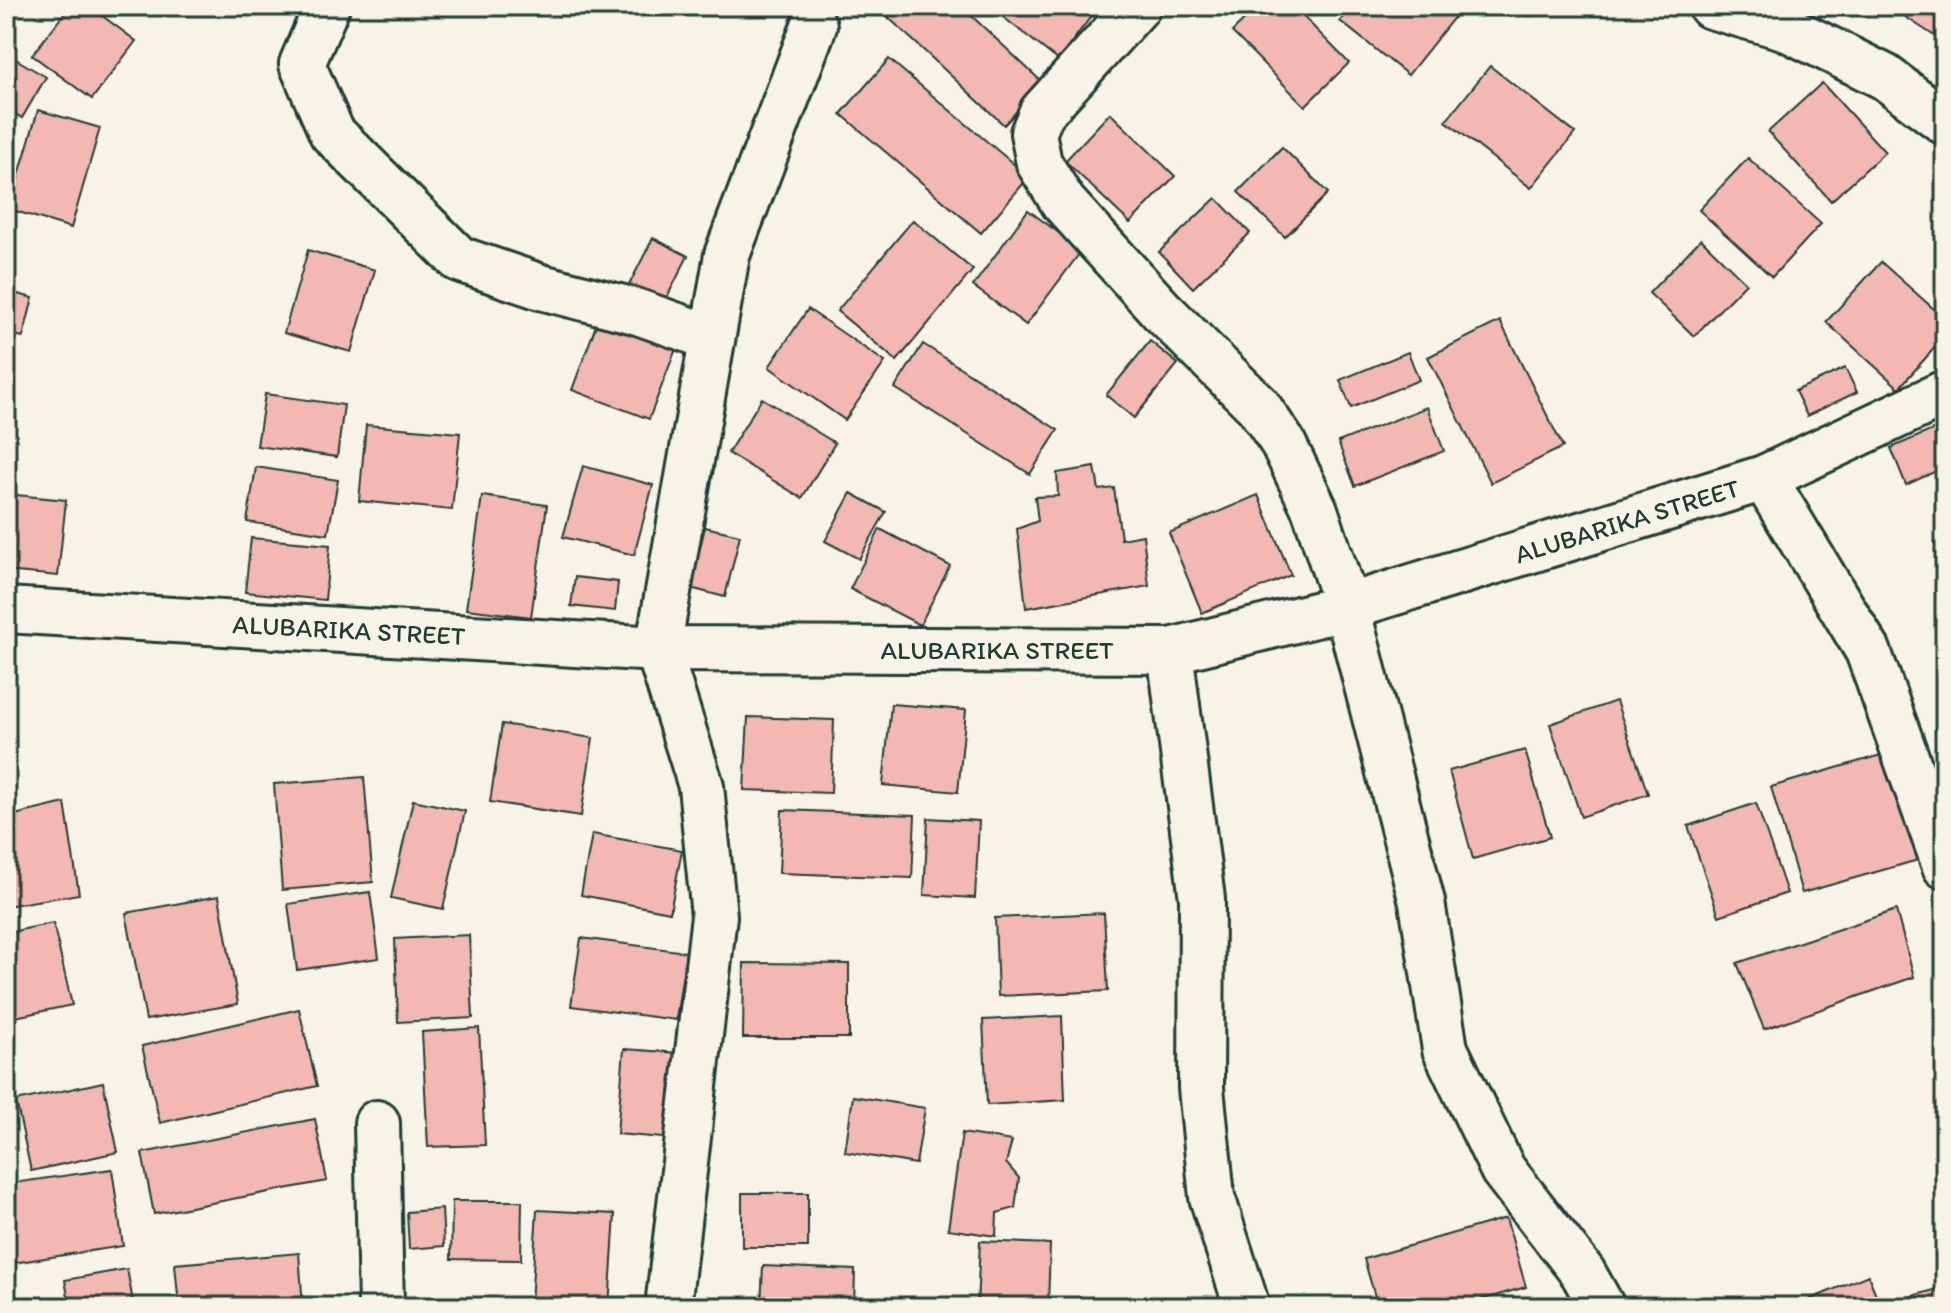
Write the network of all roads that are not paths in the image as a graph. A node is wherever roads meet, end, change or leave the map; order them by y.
1 (327, 6) edge
2 (1138, 6) edge
3 (1711, 6) edge
4 (814, 26) dead end
5 (1945, 122) edge
6 (712, 338) junction
7 (1945, 393) edge
8 (1764, 478) junction
9 (1347, 607) junction
10 (6, 610) edge
11 (658, 649) junction
12 (1170, 651) junction
13 (1945, 866) edge
14 (377, 1123) dead end
15 (381, 1307) edge
16 (668, 1307) edge
17 (1247, 1307) edge
18 (1602, 1307) edge

1 - 6 street
2 - 9 street
3 - 5 street
4 - 6 street
6 - 11 street
7 - 8 street, ALUBARIKA STREET
8 - 9 street, ALUBARIKA STREET
8 - 13 street
9 - 12 street, ALUBARIKA STREET
9 - 18 street
10 - 11 street, ALUBARIKA STREET
11 - 12 street, ALUBARIKA STREET
11 - 16 street
12 - 17 street
14 - 15 street

